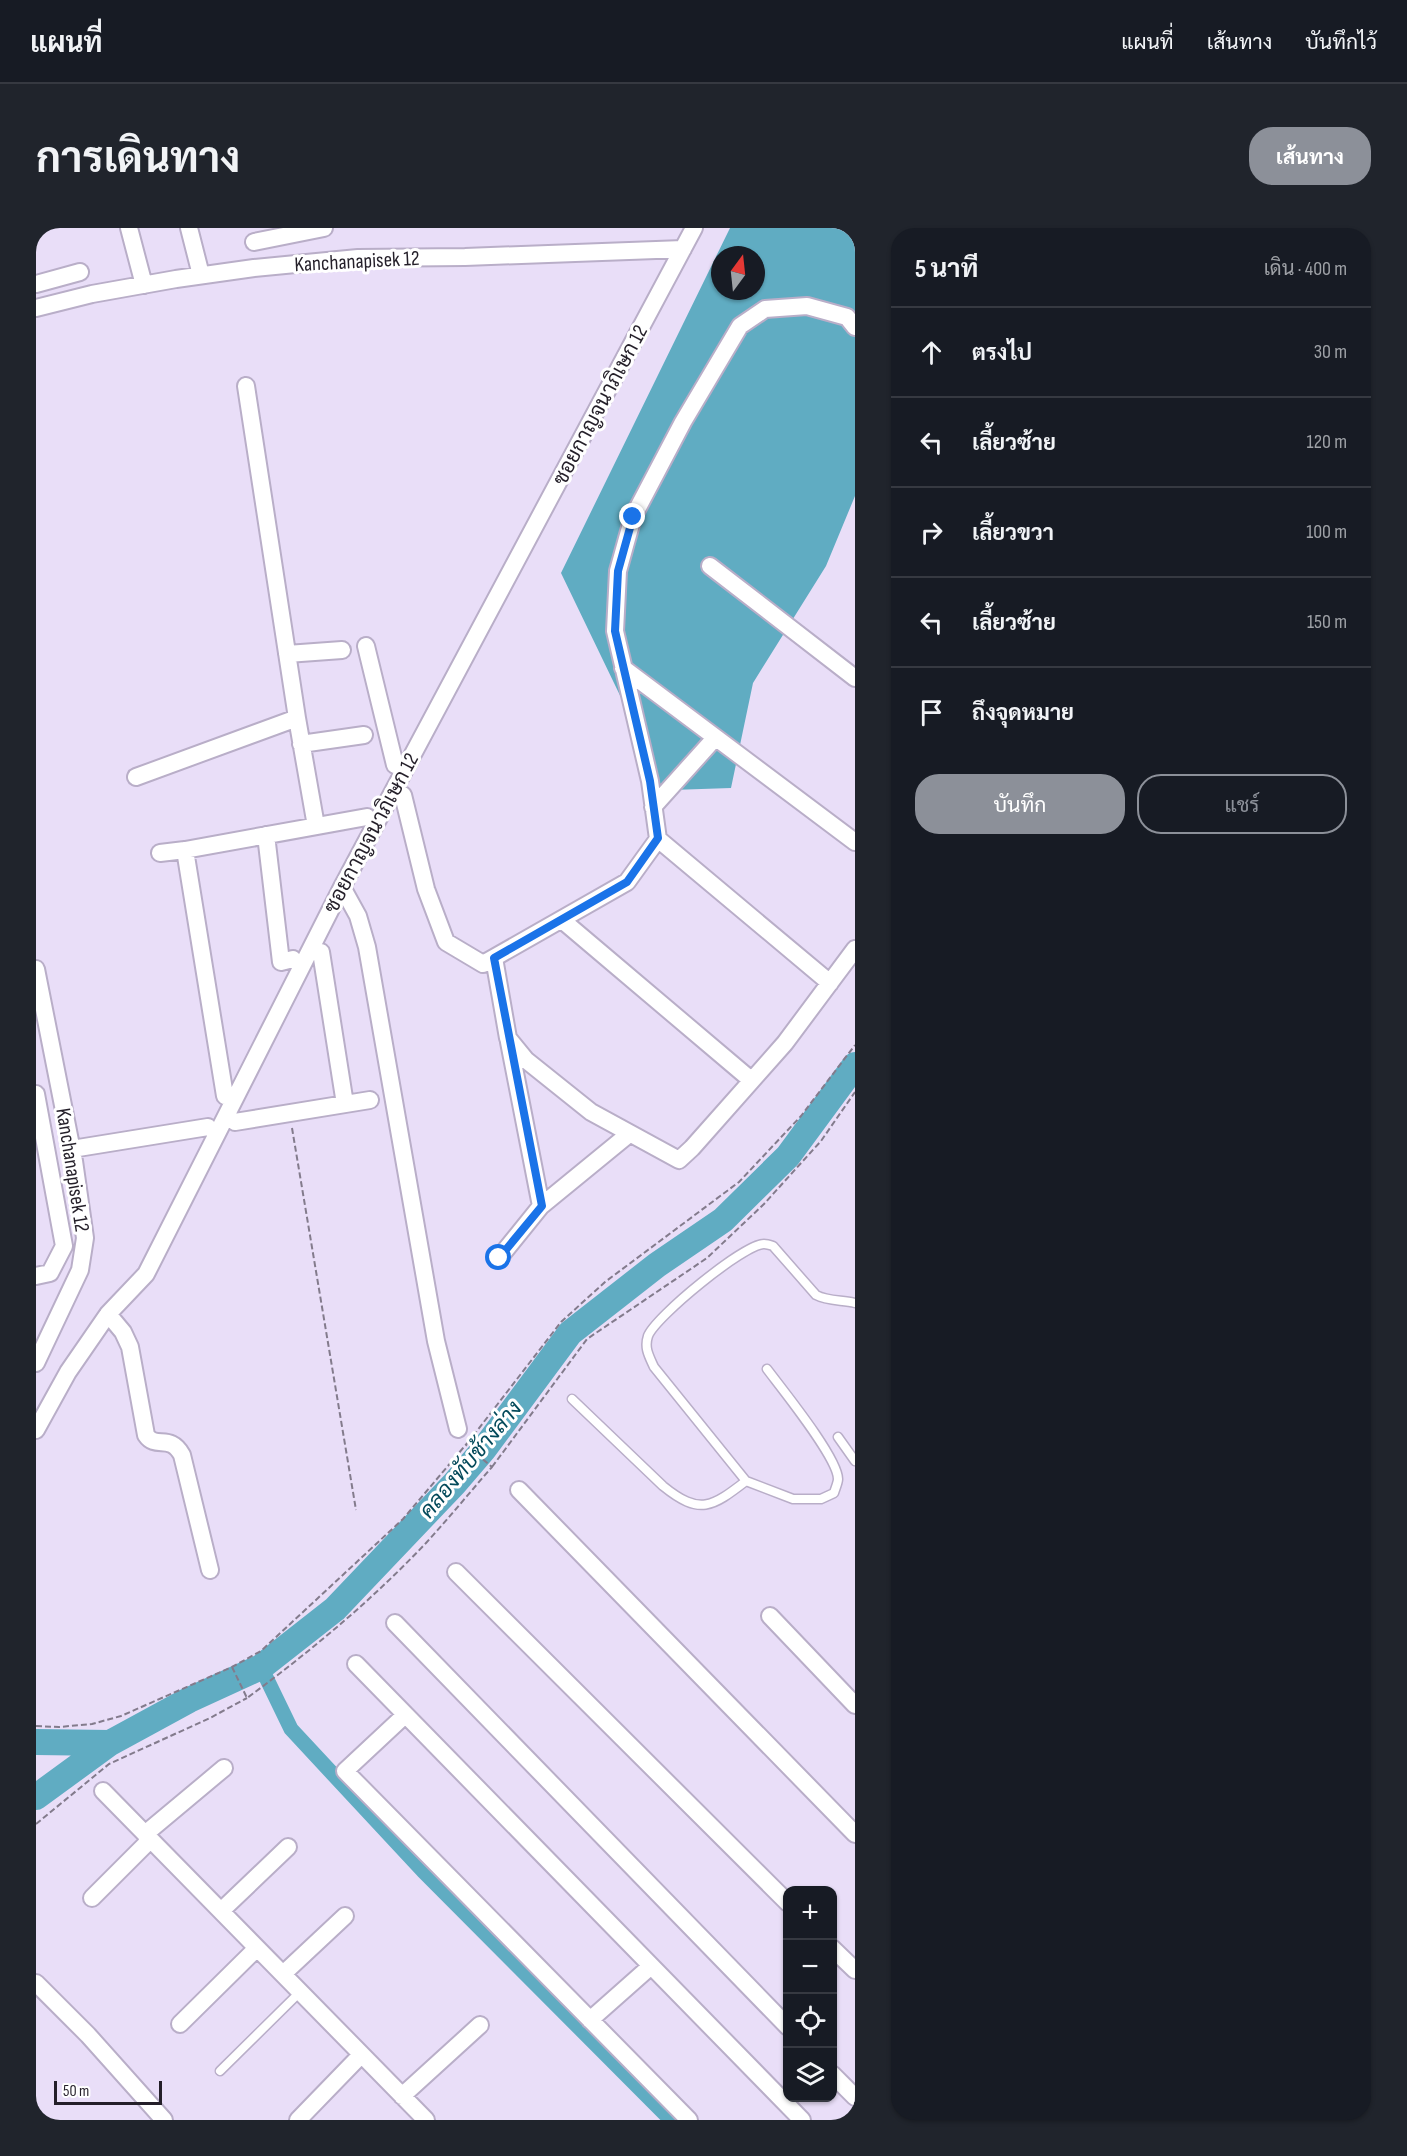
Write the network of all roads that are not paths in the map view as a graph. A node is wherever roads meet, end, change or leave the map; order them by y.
1 (129, 228) edge
2 (189, 228) edge
3 (694, 228) edge
4 (314, 229) edge
5 (254, 242) dead end
6 (683, 249) junction
7 (80, 272) dead end
8 (201, 275) junction
9 (36, 284) edge
10 (144, 285) junction
11 (36, 308) edge
12 (855, 327) edge
13 (246, 386) dead end
14 (710, 566) dead end
15 (366, 646) dead end
16 (342, 650) dead end
17 (287, 654) junction
18 (623, 668) junction
19 (855, 678) edge
20 (297, 718) junction
21 (364, 735) dead end
22 (715, 738) junction
23 (301, 744) junction
24 (395, 765) dead end
25 (136, 777) dead end
26 (403, 795) dead end
27 (653, 807) junction
28 (367, 817) dead end
29 (316, 826) junction
30 (266, 835) junction
31 (658, 838) junction
32 (855, 842) edge
33 (186, 850) junction
34 (160, 853) dead end
35 (342, 887) junction
36 (562, 920) junction
37 (855, 949) edge
38 (321, 952) dead end
39 (494, 958) junction
40 (293, 959) dead end
41 (36, 969) edge
42 (830, 983) junction
43 (508, 1038) junction
44 (752, 1080) junction
45 (36, 1094) edge
46 (225, 1096) dead end
47 (370, 1100) dead end
48 (345, 1104) junction
49 (231, 1122) dead end
50 (208, 1126) dead end
51 (629, 1134) junction
52 (72, 1149) junction
53 (42, 1160) edge
54 (542, 1206) junction
55 (499, 1258) dead end
56 (36, 1276) edge
57 (855, 1303) edge
58 (108, 1314) junction
59 (36, 1363) edge
60 (767, 1370) dead end
61 (572, 1399) dead end
62 (458, 1429) dead end
63 (36, 1430) edge
64 (838, 1437) dead end
65 (855, 1461) edge
66 (746, 1481) junction
67 (519, 1490) dead end
68 (210, 1570) dead end
69 (456, 1572) dead end
70 (770, 1616) dead end
71 (395, 1623) dead end
72 (356, 1664) dead end
73 (855, 1705) edge
74 (405, 1715) junction
75 (224, 1768) dead end
76 (103, 1791) dead end
77 (855, 1834) edge
78 (148, 1837) junction
79 (288, 1847) dead end
80 (783, 1898) edge
81 (92, 1899) dead end
82 (221, 1911) junction
83 (345, 1916) dead end
84 (257, 1948) junction
85 (837, 1953) edge
86 (651, 1966) junction
87 (855, 1970) edge
88 (283, 1974) junction
89 (36, 1983) edge
90 (300, 1992) junction
91 (590, 2020) junction
92 (783, 2022) edge
93 (180, 2024) dead end
94 (480, 2025) dead end
95 (362, 2055) junction
96 (220, 2071) dead end
97 (837, 2079) edge
98 (402, 2096) junction
99 (855, 2097) edge
100 (164, 2120) edge
101 (298, 2120) edge
102 (426, 2120) edge
103 (690, 2120) edge
104 (802, 2120) edge

1 - 10 street
2 - 8 street
3 - 6 street, ซอยกาญจนาภิเษก 12
4 - 5 street
6 - 8 street, Kanchanapisek 12
6 - 35 street, ซอยกาญจนาภิเษก 12
7 - 9 street
8 - 10 street, Kanchanapisek 12
10 - 11 street, Kanchanapisek 12
12 - 18 street
13 - 17 street
14 - 19 street
15 - 24 street
16 - 17 street
17 - 20 street
18 - 22 street
18 - 27 street
20 - 23 street
20 - 25 street
21 - 23 street
22 - 27 street
22 - 32 street
23 - 29 street
26 - 39 street
27 - 31 street
28 - 29 street
29 - 30 street
30 - 33 street
30 - 40 street
31 - 36 street
31 - 42 street
33 - 34 street
33 - 46 street
35 - 58 street, ซอยกาญจนาภิเษก 12
35 - 62 street
36 - 39 street
36 - 44 street
37 - 42 street
38 - 48 street
39 - 43 street
41 - 52 street, Kanchanapisek 12
42 - 44 street
43 - 51 street
43 - 54 street
44 - 51 street
45 - 53 street
47 - 48 street
48 - 49 street
50 - 52 street
51 - 54 street
52 - 59 street, Kanchanapisek 12
53 - 56 street
54 - 55 street
57 - 66 lane
58 - 63 street, ซอยกาญจนาภิเษก 12
58 - 68 street
60 - 66 lane
61 - 66 lane
64 - 65 lane
67 - 77 street
69 - 80 street
70 - 73 street
71 - 92 street
72 - 74 street
74 - 86 street
74 - 91 street
75 - 78 street
76 - 78 street
78 - 81 street
78 - 82 street
79 - 82 street
82 - 84 street
83 - 88 street
84 - 88 street
84 - 93 street
85 - 87 street
86 - 91 street
86 - 104 street
88 - 90 street
89 - 100 street
90 - 95 street
90 - 96 lane
91 - 103 street
94 - 98 street
95 - 98 street
95 - 101 street
97 - 99 street
98 - 102 street

